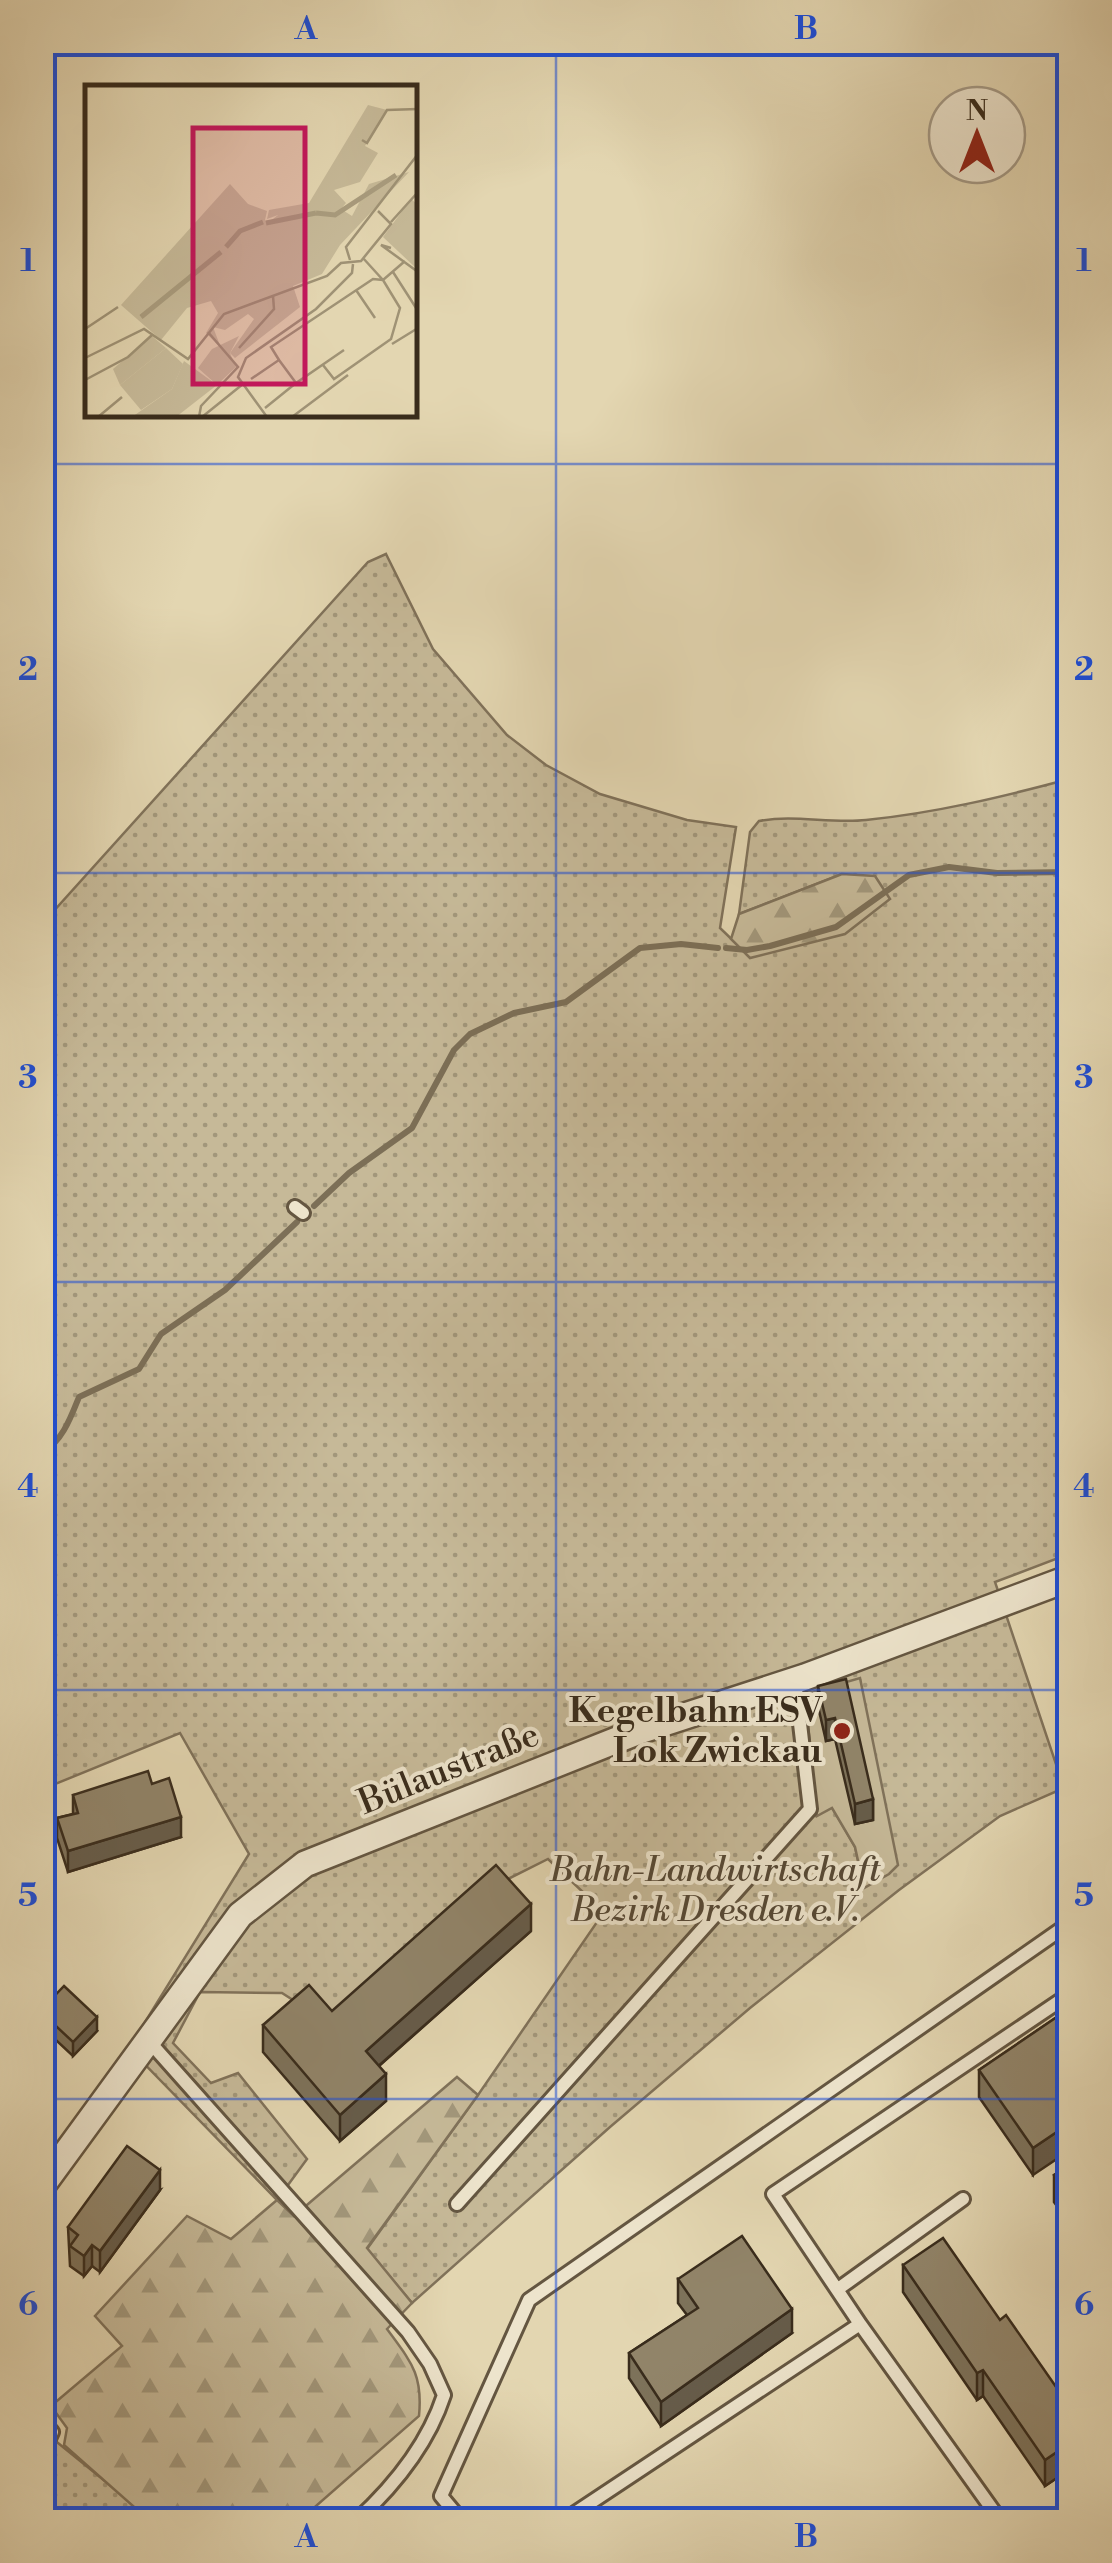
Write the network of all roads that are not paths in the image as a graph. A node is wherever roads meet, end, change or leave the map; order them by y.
1 (1070, 1578) edge
2 (795, 1681) junction
3 (1070, 1923) edge
4 (1070, 1994) edge
5 (147, 2039) junction
6 (42, 2186) edge
7 (963, 2199) dead end
8 (457, 2204) dead end
9 (838, 2288) junction
10 (860, 2324) junction
11 (42, 2420) edge
12 (42, 2454) edge
13 (576, 2513) dead end
14 (357, 2520) edge
15 (461, 2520) edge
16 (1000, 2520) edge

1 - 2 street, Bülaustraße
2 - 5 street, Bülaustraße
2 - 8 lane
3 - 15 lane
4 - 9 lane
5 - 6 street, Bülaustraße
5 - 14 lane
7 - 9 lane
9 - 10 lane
10 - 13 lane
10 - 16 lane
11 - 12 lane

